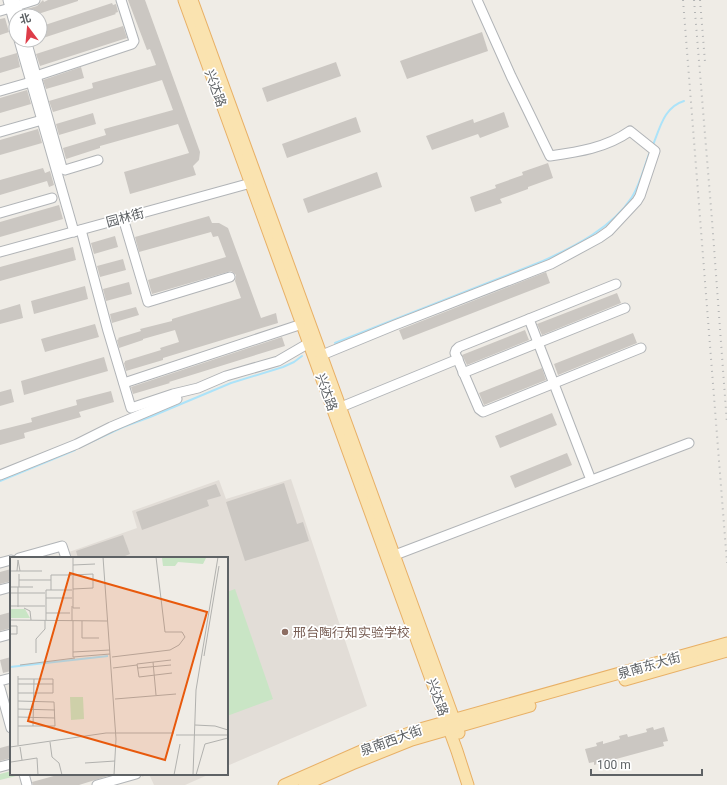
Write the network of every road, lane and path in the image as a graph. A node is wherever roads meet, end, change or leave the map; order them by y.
1 (35, 0) edge
2 (121, 0) edge
3 (184, 0) edge
4 (192, 0) edge
5 (477, 0) edge
6 (12, 4) edge
7 (0, 11) edge
8 (22, 48) edge
9 (28, 48) edge
10 (34, 79) junction
11 (0, 91) edge
12 (42, 120) junction
13 (0, 132) edge
14 (98, 160) dead end
15 (250, 182) junction
16 (52, 198) dead end
17 (0, 213) edge
18 (123, 218) junction
19 (77, 231) junction
20 (0, 252) edge
21 (230, 276) dead end
22 (616, 284) dead end
23 (625, 308) dead end
24 (529, 319) junction
25 (302, 324) junction
26 (309, 343) junction
27 (538, 343) junction
28 (641, 348) dead end
29 (322, 355) junction
30 (458, 359) junction
31 (463, 372) junction
32 (124, 383) junction
33 (554, 384) junction
34 (202, 387) junction
35 (341, 407) junction
36 (688, 443) dead end
37 (0, 476) edge
38 (591, 480) junction
39 (395, 556) junction
40 (23, 557) edge
41 (66, 557) edge
42 (10, 560) edge
43 (0, 563) edge
44 (10, 587) edge
45 (0, 590) edge
46 (10, 634) edge
47 (0, 637) edge
48 (727, 643) edge
49 (727, 652) edge
50 (10, 678) edge
51 (0, 681) edge
52 (0, 688) edge
53 (572, 691) junction
54 (10, 724) edge
55 (452, 724) junction
56 (0, 725) edge
57 (10, 764) edge
58 (0, 767) edge
59 (24, 775) edge
60 (132, 775) edge
61 (26, 785) edge
62 (97, 785) edge
63 (284, 785) edge
64 (304, 785) edge
65 (468, 785) edge
66 (475, 785) edge

1 - 6 street
2 - 10 street
3 - 15 main road, 兴达路
4 - 29 main road, 兴达路
5 - 29 street
6 - 7 street
8 - 10 street
9 - 10 street
10 - 11 street
10 - 12 street
10 - 14 street
12 - 13 street
12 - 19 street
15 - 18 street, 园林街
15 - 25 main road, 兴达路
16 - 17 street
18 - 19 street, 园林街
18 - 21 street
19 - 20 street, 园林街
19 - 32 street
22 - 24 street
23 - 27 street
24 - 27 street
24 - 30 street
25 - 26 main road, 兴达路
25 - 32 street
26 - 34 street
26 - 55 main road, 兴达路
27 - 31 street
27 - 33 street
28 - 33 street
29 - 35 main road, 兴达路
30 - 31 street
30 - 35 street
31 - 33 street
32 - 34 street
33 - 38 street
34 - 37 street
35 - 39 main road, 兴达路
36 - 38 street
38 - 39 street
39 - 55 main road, 兴达路
40 - 41 street
42 - 43 street
44 - 45 street
46 - 47 street
48 - 53 main road, 泉南东大街
49 - 53 main road, 泉南东大街
50 - 51 street
52 - 54 street
53 - 55 main road, 泉南西大街
54 - 56 street
55 - 63 main road, 泉南西大街
55 - 64 main road, 泉南西大街
55 - 65 main road, 兴达路
55 - 66 main road, 兴达路
57 - 58 street
59 - 61 street
60 - 62 street

